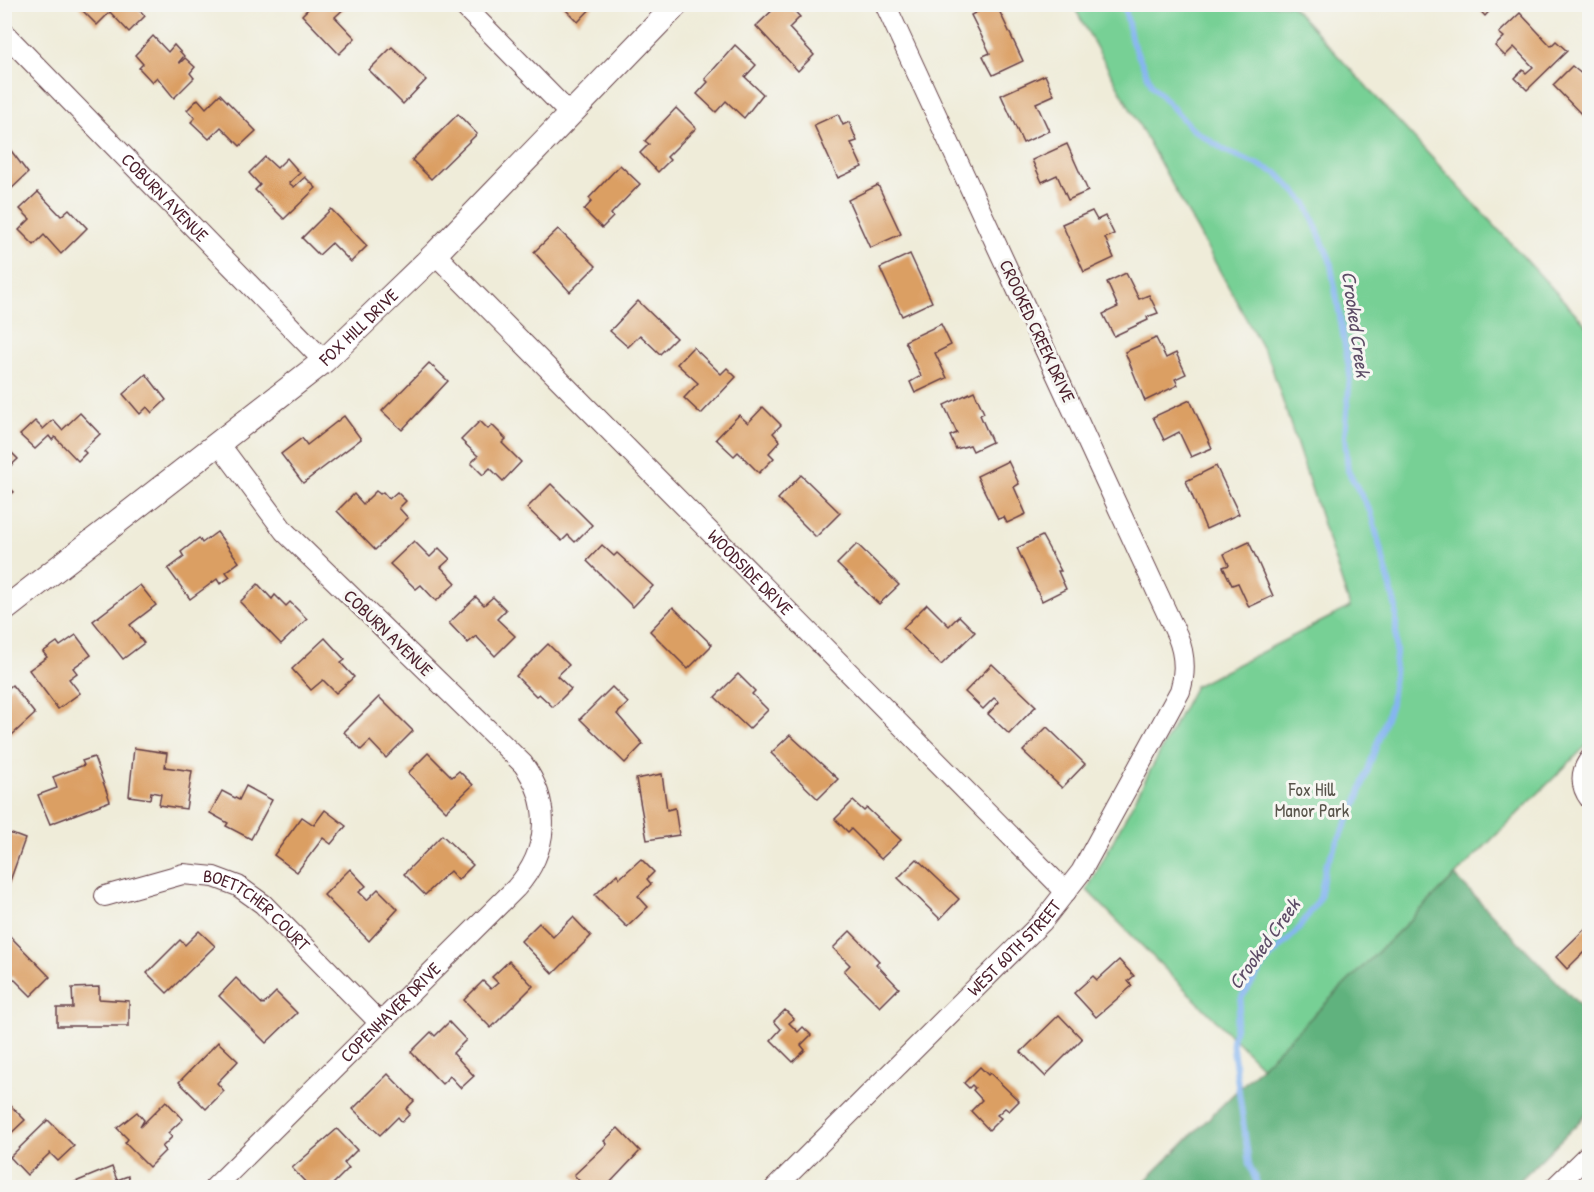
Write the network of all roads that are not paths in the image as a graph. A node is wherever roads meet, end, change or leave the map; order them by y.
1 (462, 4) edge
2 (677, 4) edge
3 (885, 4) edge
4 (4, 33) edge
5 (570, 114) junction
6 (435, 255) junction
7 (324, 361) junction
8 (220, 445) junction
9 (4, 610) edge
10 (1184, 659) joint
11 (1586, 765) edge
12 (1590, 799) edge
13 (544, 825) joint
14 (1066, 892) junction
15 (105, 896) dead end
16 (380, 1023) junction
17 (1590, 1153) edge
18 (214, 1188) edge
19 (775, 1188) edge
20 (1554, 1188) edge

1 - 5 street
2 - 5 street, FOX HILL DRIVE
3 - 10 street, CROOKED CREEK DRIVE
4 - 7 street, COBURN AVENUE
5 - 6 street, FOX HILL DRIVE
6 - 7 street, FOX HILL DRIVE
6 - 14 street, WOODSIDE DRIVE
7 - 8 street, FOX HILL DRIVE
8 - 9 street, FOX HILL DRIVE
8 - 13 street, COBURN AVENUE
10 - 14 street, WEST 60TH STREET
11 - 12 street
13 - 16 street, COPENHAVER DRIVE
14 - 19 street, WEST 60TH STREET
15 - 16 street, BOETTCHER COURT
16 - 18 street, COPENHAVER DRIVE
17 - 20 street

